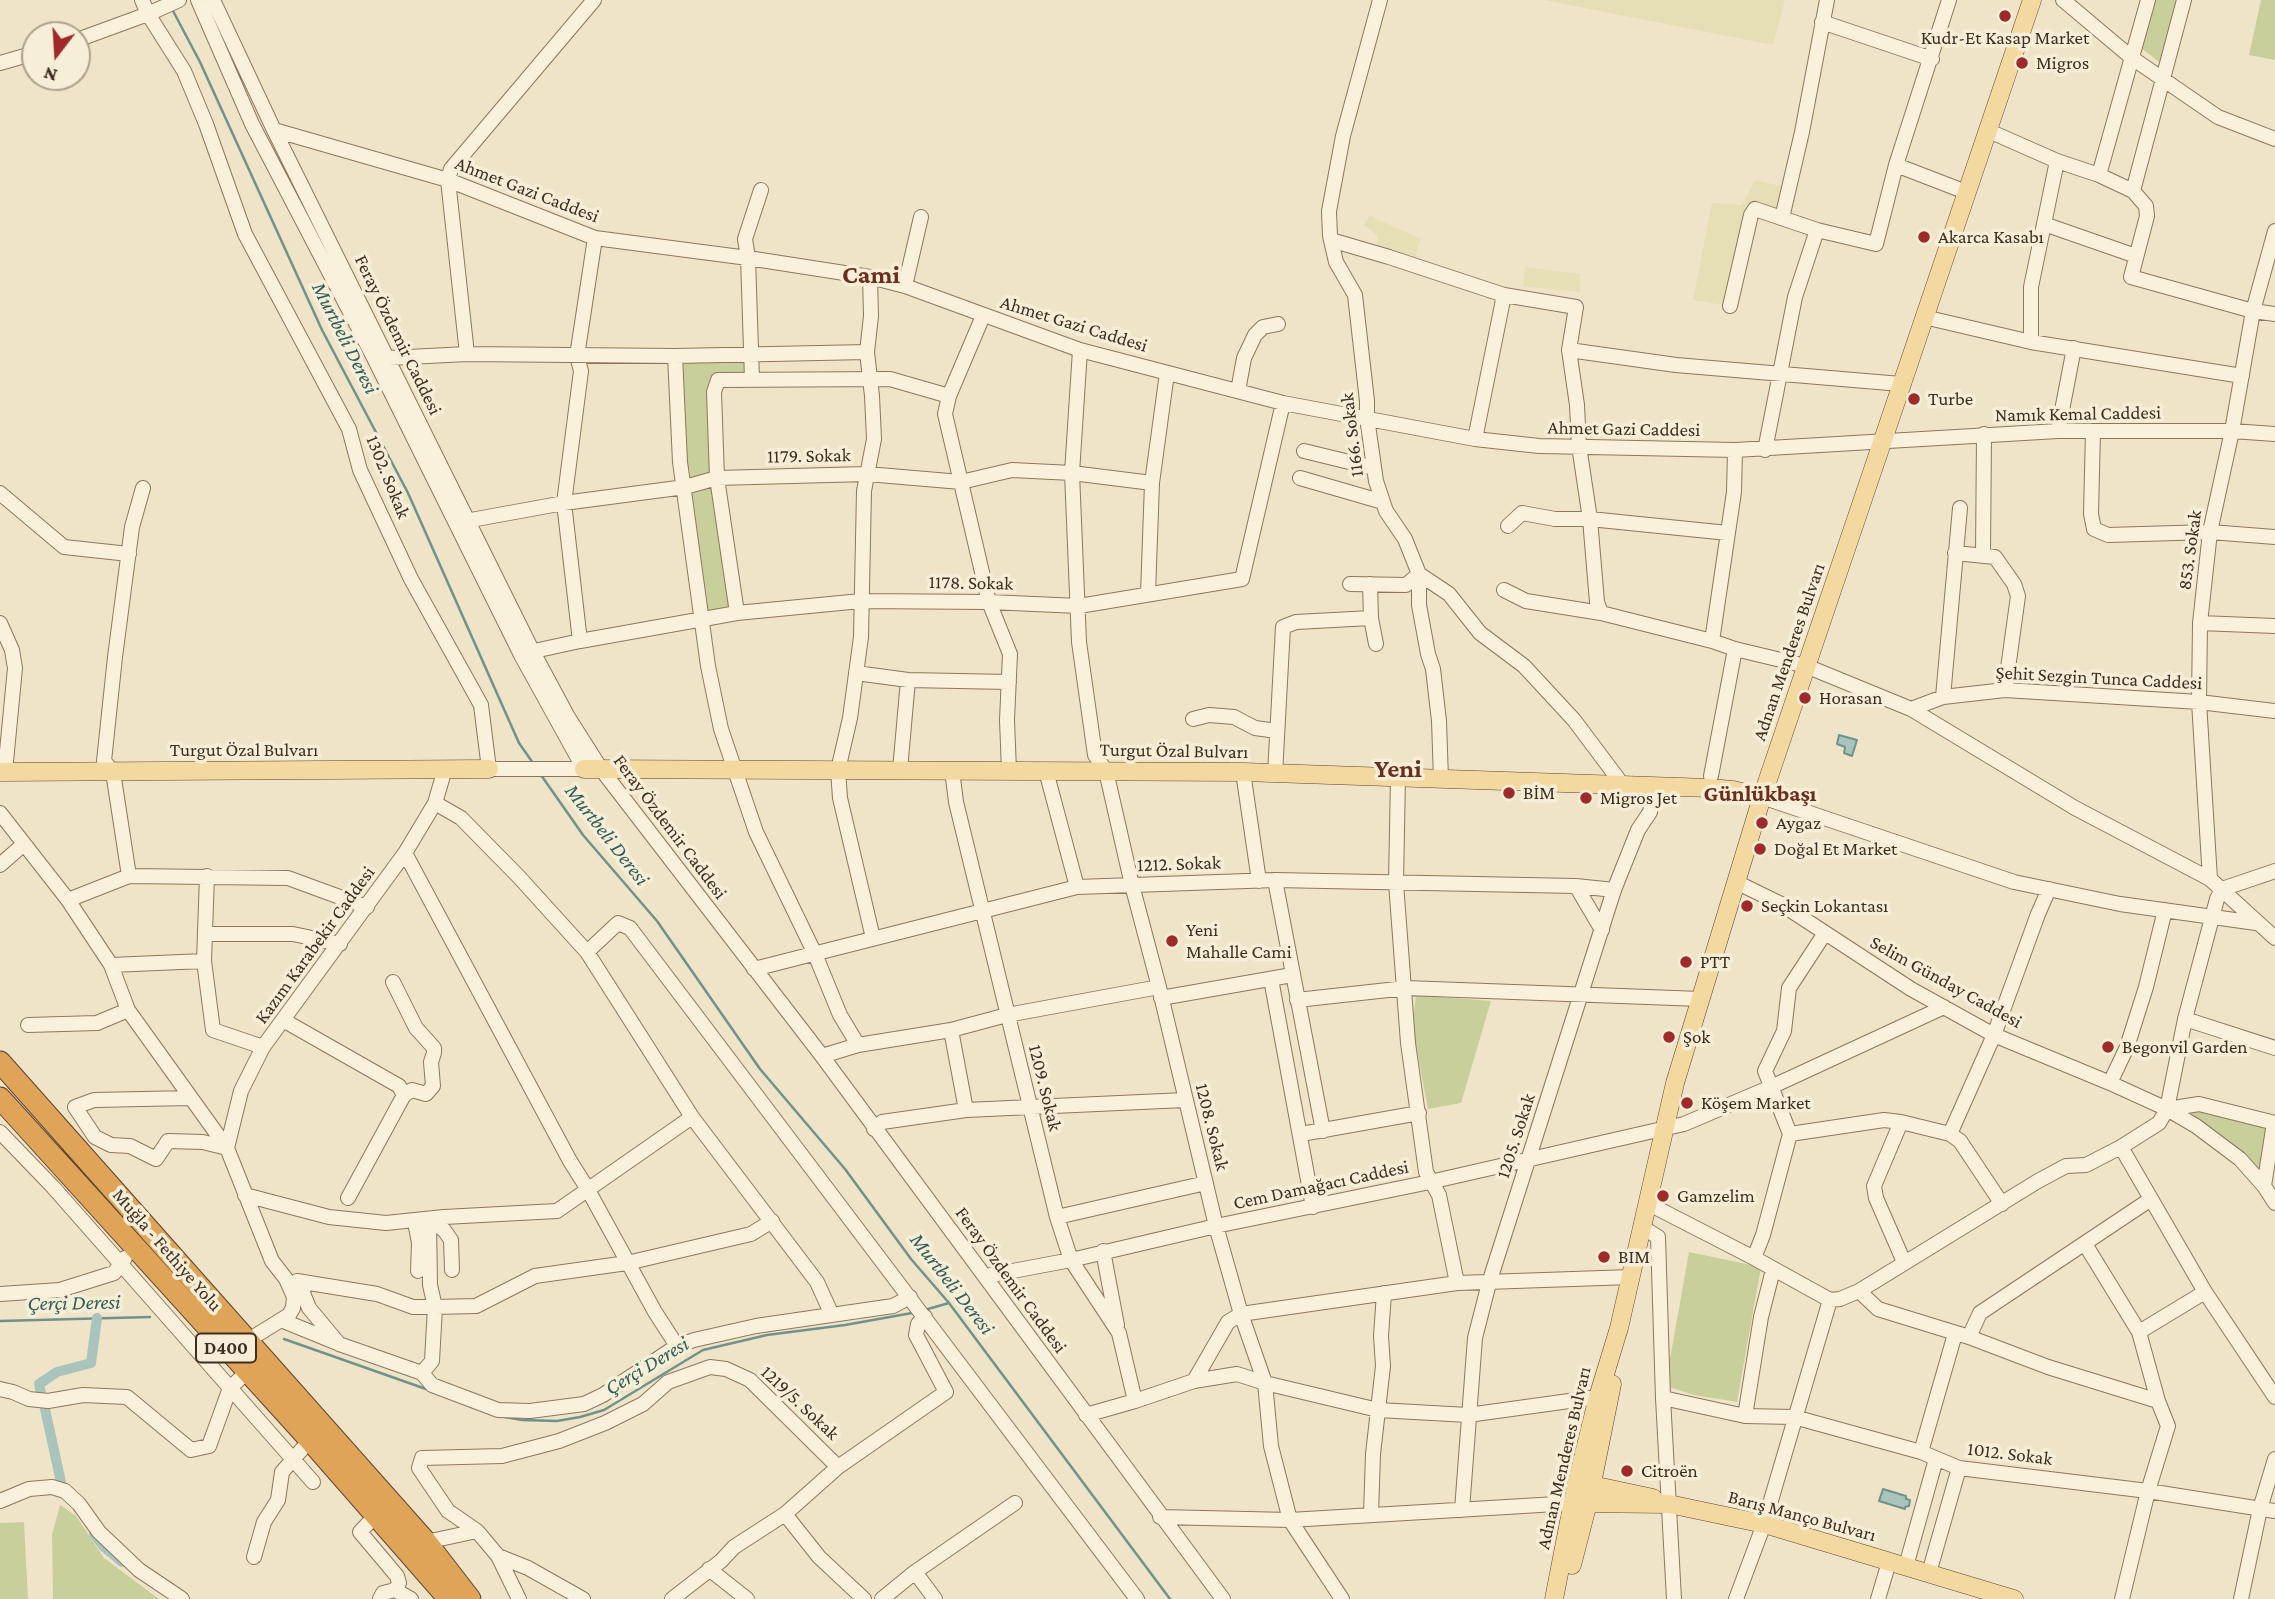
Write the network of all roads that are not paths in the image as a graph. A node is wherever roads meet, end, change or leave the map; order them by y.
1 (142, 0) edge
2 (178, 0) edge
3 (198, 0) edge
4 (213, 0) edge
5 (594, 0) edge
6 (1380, 0) edge
7 (1827, 0) edge
8 (1949, 0) edge
9 (2032, 0) edge
10 (2063, 0) edge
11 (2148, 0) edge
12 (2184, 0) edge
13 (155, 11) junction
14 (1822, 22) junction
15 (91, 35) edge
16 (21, 57) edge
17 (2132, 58) junction
18 (1932, 59) junction
19 (0, 63) edge
20 (2164, 80) junction
21 (274, 130) junction
22 (1989, 131) junction
23 (2275, 139) edge
24 (2057, 161) junction
25 (1896, 165) junction
26 (2099, 175) junction
27 (448, 180) junction
28 (761, 190) dead end
29 (2133, 191) junction
30 (1966, 192) junction
31 (921, 218) dead end
32 (1782, 218) junction
33 (2044, 224) junction
34 (1816, 230) junction
35 (2275, 231) edge
36 (595, 238) junction
37 (1331, 240) junction
38 (2136, 256) junction
39 (748, 258) junction
40 (870, 278) junction
41 (905, 286) junction
42 (1504, 295) junction
43 (1730, 306) dead end
44 (2253, 311) junction
45 (2275, 314) edge
46 (983, 316) junction
47 (1924, 317) junction
48 (1278, 324) dead end
49 (2031, 342) junction
50 (2074, 348) junction
51 (1080, 350) junction
52 (1569, 350) junction
53 (867, 352) junction
54 (467, 354) junction
55 (751, 354) junction
56 (577, 356) junction
57 (675, 356) junction
58 (388, 358) junction
59 (1781, 372) junction
60 (1167, 373) junction
61 (2242, 376) junction
62 (751, 379) junction
63 (869, 380) junction
64 (1901, 384) junction
65 (1238, 391) junction
66 (949, 396) junction
67 (1283, 403) junction
68 (1367, 418) junction
69 (2058, 431) junction
70 (2232, 431) junction
71 (2093, 432) junction
72 (1984, 434) junction
73 (2275, 435) edge
74 (1475, 439) junction
75 (1881, 442) junction
76 (1579, 446) junction
77 (1735, 450) junction
78 (1765, 450) junction
79 (1304, 451) dead end
80 (1374, 468) junction
81 (1072, 473) junction
82 (866, 474) junction
83 (717, 478) junction
84 (1300, 478) dead end
85 (961, 482) junction
86 (1152, 483) junction
87 (685, 486) junction
88 (143, 488) dead end
89 (0, 492) edge
90 (1383, 502) junction
91 (564, 503) junction
92 (1960, 508) dead end
93 (1590, 519) junction
94 (461, 521) junction
95 (1508, 526) dead end
96 (2210, 532) junction
97 (1728, 533) junction
98 (2275, 537) edge
99 (1955, 553) junction
100 (129, 554) junction
101 (1983, 555) junction
102 (1419, 574) junction
103 (1350, 584) dead end
104 (1370, 584) junction
105 (1504, 590) dead end
106 (1148, 594) junction
107 (862, 601) junction
108 (989, 602) junction
109 (1079, 606) junction
110 (737, 613) junction
111 (1601, 613) junction
112 (701, 618) junction
113 (1371, 618) junction
114 (0, 623) edge
115 (2200, 623) junction
116 (2275, 626) edge
117 (580, 641) junction
118 (1712, 641) junction
119 (1376, 644) dead end
120 (1735, 649) junction
121 (526, 652) junction
122 (1806, 666) junction
123 (856, 673) junction
124 (908, 680) junction
125 (1009, 682) junction
126 (2005, 690) junction
127 (1943, 697) junction
128 (2199, 702) junction
129 (1911, 709) junction
130 (2275, 711) edge
131 (1193, 719) dead end
132 (1277, 731) junction
133 (445, 769) junction
134 (489, 769) junction
135 (592, 769) junction
136 (732, 769) junction
137 (838, 769) junction
138 (900, 770) junction
139 (953, 770) junction
140 (1009, 771) junction
141 (1046, 771) junction
142 (1106, 771) junction
143 (3, 772) edge
144 (113, 772) junction
145 (1243, 772) junction
146 (1275, 774) junction
147 (1711, 776) dead end
148 (1398, 777) junction
149 (1441, 779) junction
150 (1622, 784) junction
151 (1654, 786) junction
152 (1762, 797) junction
153 (435, 803) junction
154 (0, 813) edge
155 (24, 844) junction
156 (405, 853) junction
157 (0, 866) edge
158 (2275, 871) edge
159 (129, 876) junction
160 (207, 876) junction
161 (1275, 880) junction
162 (1259, 881) junction
163 (1396, 883) junction
164 (1736, 883) junction
165 (2216, 884) junction
166 (1132, 885) junction
167 (1576, 886) junction
168 (1077, 887) junction
169 (2049, 889) junction
170 (1614, 890) junction
171 (68, 900) junction
172 (367, 908) junction
173 (2165, 910) junction
174 (982, 911) junction
175 (2211, 917) junction
176 (2256, 923) junction
177 (1602, 930) junction
178 (205, 933) junction
179 (1825, 933) junction
180 (873, 938) junction
181 (2275, 938) edge
182 (340, 944) junction
183 (587, 952) junction
184 (815, 954) junction
185 (204, 961) junction
186 (111, 965) junction
187 (754, 969) junction
188 (1292, 975) junction
189 (1271, 979) junction
190 (393, 982) dead end
191 (1406, 988) junction
192 (1160, 993) junction
193 (1582, 994) junction
194 (1701, 999) junction
195 (1297, 1000) junction
196 (1944, 1007) junction
197 (128, 1010) junction
198 (1007, 1016) junction
199 (2185, 1019) junction
200 (283, 1020) junction
201 (28, 1025) dead end
202 (951, 1030) junction
203 (1994, 1035) junction
204 (858, 1045) junction
205 (263, 1047) junction
206 (2275, 1048) edge
207 (822, 1056) junction
208 (0, 1062) edge
209 (2110, 1083) junction
210 (1772, 1087) junction
211 (404, 1095) junction
212 (0, 1098) edge
213 (190, 1098) junction
214 (1185, 1100) junction
215 (1031, 1108) junction
216 (2167, 1109) junction
217 (966, 1110) junction
218 (1419, 1112) junction
219 (692, 1117) junction
220 (1901, 1122) junction
221 (2275, 1123) edge
222 (1664, 1128) junction
223 (874, 1129) junction
224 (1323, 1131) junction
225 (0, 1132) edge
226 (1301, 1134) junction
227 (1790, 1134) junction
228 (1950, 1134) junction
229 (2122, 1147) junction
230 (227, 1148) junction
231 (1528, 1160) junction
232 (1430, 1182) junction
233 (1206, 1183) junction
234 (2264, 1186) junction
235 (587, 1188) junction
236 (245, 1195) junction
237 (348, 1198) dead end
238 (2151, 1199) junction
239 (1647, 1203) junction
240 (2002, 1203) junction
241 (2275, 1203) edge
242 (1313, 1207) junction
243 (1057, 1217) junction
244 (422, 1221) junction
245 (772, 1221) junction
246 (1216, 1226) junction
247 (1642, 1227) junction
248 (2085, 1244) junction
249 (135, 1245) junction
250 (1103, 1251) junction
251 (1754, 1258) junction
252 (1071, 1260) junction
253 (1904, 1262) junction
254 (627, 1263) junction
255 (121, 1264) junction
256 (452, 1270) dead end
257 (1773, 1270) junction
258 (418, 1271) dead end
259 (986, 1276) junction
260 (1631, 1278) junction
261 (286, 1279) junction
262 (304, 1282) junction
263 (1457, 1283) junction
264 (1489, 1283) junction
265 (1859, 1291) junction
266 (2205, 1292) junction
267 (1384, 1293) junction
268 (0, 1294) edge
269 (909, 1297) junction
270 (1830, 1300) junction
271 (435, 1307) junction
272 (1241, 1314) junction
273 (832, 1315) junction
274 (925, 1317) junction
275 (281, 1320) junction
276 (1619, 1328) junction
277 (2139, 1332) junction
278 (1119, 1333) junction
279 (1962, 1336) junction
280 (247, 1341) junction
281 (339, 1343) junction
282 (677, 1346) junction
283 (247, 1372) junction
284 (422, 1373) junction
285 (1194, 1381) junction
286 (1265, 1383) junction
287 (230, 1388) junction
288 (0, 1390) edge
289 (1598, 1397) junction
290 (2275, 1397) edge
291 (1663, 1398) junction
292 (1135, 1401) junction
293 (2158, 1401) junction
294 (1378, 1410) junction
295 (1086, 1415) junction
296 (1468, 1415) junction
297 (1745, 1416) junction
298 (1794, 1417) junction
299 (310, 1440) junction
300 (1921, 1452) junction
301 (1936, 1459) junction
302 (2275, 1459) edge
303 (293, 1460) junction
304 (838, 1467) junction
305 (1959, 1468) junction
306 (313, 1482) dead end
307 (2148, 1491) junction
308 (1582, 1494) junction
309 (0, 1502) edge
310 (1015, 1503) dead end
311 (1669, 1504) junction
312 (1462, 1510) junction
313 (2268, 1510) edge
314 (785, 1514) junction
315 (376, 1515) junction
316 (1371, 1515) junction
317 (1160, 1517) junction
318 (1290, 1520) junction
319 (1764, 1524) junction
320 (477, 1531) junction
321 (426, 1542) junction
322 (498, 1556) junction
323 (254, 1557) dead end
324 (1897, 1564) junction
325 (709, 1569) junction
326 (915, 1572) junction
327 (1928, 1573) junction
328 (395, 1590) junction
329 (182, 1599) edge
330 (380, 1599) edge
331 (411, 1599) edge
332 (449, 1599) edge
333 (470, 1599) edge
334 (519, 1599) edge
335 (583, 1599) edge
336 (672, 1599) edge
337 (747, 1599) edge
338 (864, 1599) edge
339 (882, 1599) edge
340 (935, 1599) edge
341 (1137, 1599) edge
342 (1223, 1599) edge
343 (1342, 1599) edge
344 (1554, 1599) edge
345 (1564, 1599) edge
346 (1674, 1599) edge
347 (1736, 1599) edge
348 (1878, 1599) edge
349 (2014, 1599) edge
350 (2122, 1599) edge
351 (2241, 1599) edge

1 - 13 street, 1302. Sokak
2 - 13 street
3 - 94 street
4 - 21 street, Feray Özdemir Caddesi
5 - 27 street
6 - 37 street, 1166. Sokak
7 - 14 street
8 - 18 street
9 - 22 main road, Adnan Menderes Bulvarı
10 - 17 street
11 - 17 street
12 - 20 street
13 - 15 street
13 - 134 street, 1302. Sokak
14 - 18 street
14 - 32 street
16 - 19 street
17 - 20 street
17 - 26 street
18 - 25 street
20 - 23 street
20 - 29 street
21 - 27 street, Ahmet Gazi Caddesi
21 - 58 street, Feray Özdemir Caddesi
22 - 24 street
22 - 30 main road, Adnan Menderes Bulvarı
24 - 26 street
24 - 33 street
25 - 30 street
25 - 34 street
26 - 29 street
27 - 36 street, Ahmet Gazi Caddesi
27 - 54 street
28 - 39 street
29 - 38 street
30 - 47 main road, Adnan Menderes Bulvarı
31 - 41 street
32 - 34 street
32 - 43 street
33 - 38 street
33 - 49 street
34 - 59 street
35 - 44 street, 853. Sokak
36 - 39 street, Ahmet Gazi Caddesi
36 - 56 street
37 - 42 street
37 - 68 street, 1166. Sokak
38 - 44 street
39 - 40 street, Ahmet Gazi Caddesi
39 - 55 street
40 - 41 street, Ahmet Gazi Caddesi
40 - 53 street
41 - 46 street, Ahmet Gazi Caddesi
42 - 52 street
42 - 74 street
44 - 45 street
44 - 61 street, 853. Sokak
46 - 51 street, Ahmet Gazi Caddesi
46 - 66 street
47 - 49 street
47 - 64 main road, Adnan Menderes Bulvarı
48 - 65 street
49 - 50 street
50 - 61 street
50 - 69 street
51 - 60 street, Ahmet Gazi Caddesi
51 - 81 street, 1208. Sokak
52 - 59 street
52 - 76 street
53 - 55 street
53 - 63 street
54 - 56 street
54 - 58 street
55 - 57 street
55 - 62 street
56 - 57 street
56 - 91 street
57 - 87 street
58 - 94 street, Feray Özdemir Caddesi
59 - 64 street
59 - 78 street
60 - 65 street, Ahmet Gazi Caddesi
60 - 86 street
61 - 70 street, 853. Sokak
62 - 63 street
62 - 83 street
63 - 66 street
63 - 82 street
64 - 75 main road, Adnan Menderes Bulvarı
65 - 67 street, Ahmet Gazi Caddesi
66 - 85 street
67 - 68 street, Ahmet Gazi Caddesi
67 - 106 street, 1178. Sokak
68 - 74 street, Ahmet Gazi Caddesi
68 - 80 street, 1166. Sokak
69 - 71 street, Namık Kemal Caddesi
69 - 72 street, Namık Kemal Caddesi
70 - 71 street, Namık Kemal Caddesi
70 - 73 street, Namık Kemal Caddesi
70 - 96 street, 853. Sokak
71 - 96 street
72 - 75 street, Namık Kemal Caddesi
72 - 101 street
74 - 76 street, Ahmet Gazi Caddesi
75 - 78 street, Ahmet Gazi Caddesi
75 - 122 main road, Adnan Menderes Bulvarı
76 - 77 street, Ahmet Gazi Caddesi
76 - 93 street
77 - 78 street, Ahmet Gazi Caddesi
77 - 97 street
79 - 80 street
80 - 90 street, 1166. Sokak
81 - 85 street, 1179. Sokak
81 - 86 street, 1179. Sokak
81 - 109 street, 1208. Sokak
82 - 83 street, 1179. Sokak
82 - 85 street, 1179. Sokak
82 - 107 street
83 - 87 street, 1179. Sokak
83 - 110 street
84 - 90 street
85 - 108 street
86 - 106 street
87 - 91 street, 1179. Sokak
87 - 112 street
88 - 100 street
89 - 100 street
90 - 102 street, 1166. Sokak
91 - 94 street, 1179. Sokak
91 - 117 street
92 - 99 street
93 - 95 street
93 - 97 street
93 - 111 street
94 - 121 street, Feray Özdemir Caddesi
96 - 98 street
96 - 115 street, 853. Sokak
97 - 118 street
99 - 101 street
99 - 127 street
100 - 144 street
101 - 126 street
102 - 104 street
102 - 149 street
102 - 150 street
103 - 104 street
104 - 113 street
105 - 111 street
106 - 109 street, 1178. Sokak
107 - 108 street, 1178. Sokak
107 - 110 street, 1178. Sokak
107 - 123 street
108 - 109 street, 1178. Sokak
108 - 125 street
109 - 142 street, 1208. Sokak
110 - 112 street, 1178. Sokak
111 - 118 street
112 - 117 street, 1178. Sokak
112 - 136 street
113 - 119 street
113 - 132 street
114 - 143 street
115 - 116 street
115 - 128 street, 853. Sokak
117 - 121 street, 1178. Sokak
118 - 120 street
120 - 122 street
120 - 147 street
121 - 135 street, Feray Özdemir Caddesi
122 - 129 street
122 - 152 main road, Adnan Menderes Bulvarı
123 - 124 street
123 - 137 street
124 - 125 street
124 - 138 street
125 - 140 street
126 - 127 street, Şehit Sezgin Tunca Caddesi
126 - 128 street, Şehit Sezgin Tunca Caddesi
127 - 129 street, Şehit Sezgin Tunca Caddesi
128 - 130 street, Şehit Sezgin Tunca Caddesi
128 - 165 street, 853. Sokak
129 - 165 street
131 - 132 street
132 - 146 street
133 - 134 main road, Turgut Özal Bulvarı
133 - 144 main road, Turgut Özal Bulvarı
133 - 153 street, Kazım Karabekir Caddesi
134 - 135 street
135 - 136 main road, Turgut Özal Bulvarı
135 - 187 street, Feray Özdemir Caddesi
136 - 137 main road, Turgut Özal Bulvarı
136 - 184 street
137 - 138 main road, Turgut Özal Bulvarı
137 - 180 street
138 - 139 main road, Turgut Özal Bulvarı
139 - 140 main road, Turgut Özal Bulvarı
139 - 174 street, 1209. Sokak
140 - 141 main road, Turgut Özal Bulvarı
141 - 142 main road, Turgut Özal Bulvarı
141 - 168 street
142 - 145 main road, Turgut Özal Bulvarı
142 - 166 street, 1208. Sokak
143 - 144 main road, Turgut Özal Bulvarı
144 - 159 street
145 - 146 main road, Turgut Özal Bulvarı
145 - 162 street
146 - 148 main road, Turgut Özal Bulvarı
148 - 149 main road, Turgut Özal Bulvarı
148 - 163 street
149 - 150 main road, Turgut Özal Bulvarı
150 - 151 main road, Turgut Özal Bulvarı
151 - 152 main road, Turgut Özal Bulvarı
151 - 170 street, 1205. Sokak
152 - 164 main road, Adnan Menderes Bulvarı
152 - 169 street
153 - 156 street, Kazım Karabekir Caddesi
153 - 183 street
154 - 155 street
155 - 157 street
155 - 171 street
156 - 172 street, Kazım Karabekir Caddesi
156 - 235 street
158 - 165 street
159 - 160 street
159 - 171 street
160 - 172 street
160 - 178 street
161 - 162 street, 1212. Sokak
161 - 163 street, 1212. Sokak
161 - 188 street
162 - 166 street, 1212. Sokak
163 - 167 street, 1212. Sokak
163 - 191 street
164 - 179 street, Selim Günday Caddesi
164 - 194 main road, Adnan Menderes Bulvarı
165 - 175 street
165 - 176 street
166 - 168 street, 1212. Sokak
166 - 192 street, 1208. Sokak
167 - 170 street, 1212. Sokak
167 - 177 street
168 - 174 street, 1212. Sokak
169 - 173 street
169 - 203 street
170 - 177 street, 1205. Sokak
171 - 186 street
172 - 182 street, Kazım Karabekir Caddesi
173 - 175 street
173 - 209 street
174 - 180 street, 1212. Sokak
174 - 198 street, 1209. Sokak
175 - 176 street
175 - 199 street
176 - 181 street
177 - 193 street, 1205. Sokak
178 - 182 street
178 - 185 street
179 - 196 street, Selim Günday Caddesi
179 - 210 street
180 - 184 street, 1212. Sokak
182 - 200 street, Kazım Karabekir Caddesi
183 - 219 street
183 - 269 street
184 - 187 street, 1212. Sokak
184 - 204 street
185 - 186 street
185 - 205 street
186 - 197 street
187 - 207 street, Feray Özdemir Caddesi
188 - 189 street
188 - 195 street
189 - 192 street
189 - 226 street
190 - 211 street
191 - 193 street
191 - 195 street
191 - 218 street
192 - 198 street
192 - 214 street, 1208. Sokak
193 - 194 street
193 - 231 street, 1205. Sokak
194 - 222 main road, Adnan Menderes Bulvarı
195 - 224 street
196 - 203 street, Selim Günday Caddesi
196 - 210 street, Cem Damağacı Caddesi
197 - 201 street
197 - 213 street
198 - 202 street
198 - 215 street, 1209. Sokak
199 - 206 street
199 - 216 street
200 - 205 street, Kazım Karabekir Caddesi
200 - 211 street
202 - 204 street
202 - 217 street
203 - 209 street, Selim Günday Caddesi
203 - 228 street
204 - 207 street
205 - 230 street, Kazım Karabekir Caddesi
207 - 223 street, Feray Özdemir Caddesi
208 - 280 highway, Muğla - Fethiye Yolu / D400
209 - 216 street, Selim Günday Caddesi
210 - 222 street, Cem Damağacı Caddesi
210 - 227 street
211 - 237 street
212 - 249 highway, Muğla - Fethiye Yolu / D400
213 - 230 street
213 - 230 street
214 - 215 street
214 - 233 street, 1208. Sokak
215 - 217 street
215 - 243 street, 1209. Sokak
216 - 221 street
216 - 229 street
216 - 234 street, Selim Günday Caddesi
217 - 223 street
218 - 224 street
218 - 232 street
219 - 235 street
219 - 245 street
220 - 227 street
220 - 228 street
220 - 253 street
221 - 234 street
222 - 231 street, Cem Damağacı Caddesi
222 - 239 main road, Adnan Menderes Bulvarı
223 - 259 street, Feray Özdemir Caddesi
224 - 226 street
225 - 255 street
226 - 242 street
227 - 251 street
228 - 240 street
229 - 238 street
229 - 240 street
230 - 236 street
231 - 232 street, Cem Damağacı Caddesi
231 - 264 street, 1205. Sokak
232 - 242 street, Cem Damağacı Caddesi
232 - 263 street
233 - 243 street
233 - 246 street, 1208. Sokak
234 - 241 street, Selim Günday Caddesi
235 - 244 street
235 - 254 street
236 - 244 street
236 - 261 street
238 - 248 street
238 - 266 street
239 - 247 main road, Adnan Menderes Bulvarı
239 - 251 street
240 - 253 street
242 - 246 street, Cem Damağacı Caddesi
243 - 252 street, 1209. Sokak
244 - 256 street
244 - 258 street
244 - 271 street
245 - 254 street
245 - 273 street
246 - 250 street, Cem Damağacı Caddesi
246 - 272 street, 1208. Sokak
247 - 260 main road, Adnan Menderes Bulvarı
247 - 291 street
248 - 277 street
248 - 279 street
249 - 255 street
249 - 283 highway, Muğla - Fethiye Yolu / D400
250 - 252 street, Cem Damağacı Caddesi
250 - 278 street
251 - 257 street
252 - 259 street, Cem Damağacı Caddesi
252 - 278 street, 1209. Sokak
253 - 265 street
254 - 271 street
254 - 282 street
255 - 268 street
255 - 287 street
257 - 270 street
257 - 297 street
259 - 295 street, Feray Özdemir Caddesi
260 - 264 street
260 - 276 main road, Adnan Menderes Bulvarı
261 - 262 street
261 - 275 street
262 - 271 street
262 - 281 street
263 - 264 street
263 - 267 street
264 - 296 street, 1205. Sokak
265 - 270 street
265 - 279 street
266 - 277 street
266 - 290 street
267 - 272 street
267 - 294 street
269 - 273 street
269 - 274 street
270 - 298 street
271 - 284 street
272 - 285 street
272 - 286 street, 1208. Sokak
273 - 282 street
274 - 304 street
274 - 341 street
275 - 280 street
275 - 281 street
276 - 289 main road, Adnan Menderes Bulvarı
276 - 308 main road, Adnan Menderes Bulvarı
277 - 293 street
278 - 292 street, 1209. Sokak
279 - 293 street
279 - 300 street
280 - 321 highway, Muğla - Fethiye Yolu / D400
281 - 284 street
282 - 284 street
283 - 287 street
283 - 299 highway, Muğla - Fethiye Yolu / D400
285 - 286 street
285 - 292 street
286 - 294 street
286 - 318 street, 1208. Sokak
287 - 288 street
287 - 303 street
289 - 296 street
289 - 308 main road, Adnan Menderes Bulvarı
291 - 297 street, 1012. Sokak
291 - 311 street
292 - 295 street
293 - 307 street
294 - 296 street
294 - 316 street
295 - 317 street, Feray Özdemir Caddesi
296 - 312 street, 1205. Sokak
297 - 298 street, 1012. Sokak
298 - 300 street, 1012. Sokak
298 - 319 street
299 - 303 street
299 - 315 highway, Muğla - Fethiye Yolu / D400
300 - 301 street, 1012. Sokak
301 - 305 street, 1012. Sokak
301 - 324 street
302 - 313 street
303 - 306 street
303 - 323 street
304 - 314 street
304 - 320 street, 1219/5. Sokak
305 - 307 street, 1012. Sokak
305 - 327 street
307 - 313 street, 1012. Sokak
307 - 350 street
308 - 311 main road, Barış Manço Bulvarı
308 - 312 street
308 - 344 main road, Adnan Menderes Bulvarı
308 - 345 main road, Adnan Menderes Bulvarı
309 - 329 street
310 - 326 street
311 - 319 main road, Barış Manço Bulvarı
311 - 346 street
312 - 316 street
313 - 351 street
314 - 325 street
314 - 338 street
315 - 328 street
315 - 332 highway, Muğla - Fethiye Yolu / D400
316 - 318 street
317 - 318 street
317 - 342 street, Feray Özdemir Caddesi
318 - 343 street, 1208. Sokak
319 - 324 main road, Barış Manço Bulvarı
319 - 347 street
320 - 321 street
320 - 322 street, 1219/5. Sokak
321 - 333 highway, Muğla - Fethiye Yolu / D400
322 - 334 street
322 - 335 street
324 - 327 main road, Barış Manço Bulvarı
324 - 348 street
325 - 336 street
325 - 337 street
326 - 339 street
326 - 340 street
327 - 349 main road, Barış Manço Bulvarı
328 - 330 street
328 - 331 street

